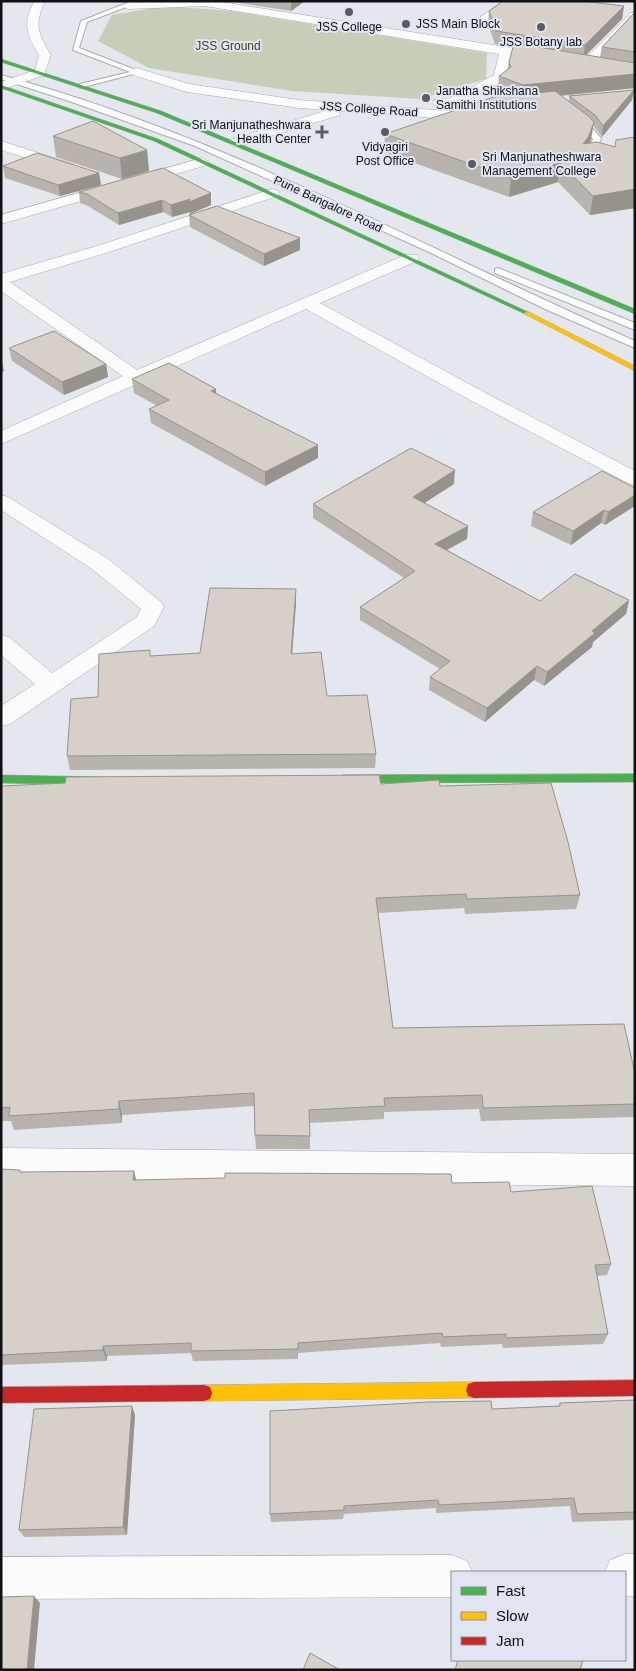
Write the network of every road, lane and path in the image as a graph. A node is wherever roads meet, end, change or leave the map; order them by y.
1 (40, 1) edge
2 (512, 1) edge
3 (134, 3) edge
4 (220, 3) edge
5 (635, 15) edge
6 (483, 20) dead end
7 (506, 51) junction
8 (555, 59) edge
9 (1, 60) edge
10 (571, 62) edge
11 (1, 68) edge
12 (40, 72) junction
13 (137, 72) junction
14 (1, 77) edge
15 (21, 80) junction
16 (2, 86) edge
17 (82, 86) junction
18 (348, 108) junction
19 (494, 108) edge
20 (387, 111) junction
21 (567, 113) edge
22 (235, 143) junction
23 (1, 145) edge
24 (609, 161) edge
25 (202, 162) junction
26 (84, 173) edge
27 (102, 179) edge
28 (121, 185) junction
29 (272, 193) junction
30 (9, 202) dead end
31 (34, 211) junction
32 (1, 220) edge
33 (411, 258) junction
34 (1, 279) edge
35 (1, 283) edge
36 (308, 303) junction
37 (635, 312) edge
38 (635, 327) edge
39 (635, 345) edge
40 (635, 369) edge
41 (136, 377) junction
42 (1, 438) edge
43 (635, 479) edge
44 (1, 502) edge
45 (1, 642) edge
46 (51, 685) junction
47 (1, 718) edge
48 (635, 778) edge
49 (1, 779) edge
50 (330, 779) edge
51 (115, 781) edge
52 (1, 1164) edge
53 (635, 1170) edge
54 (635, 1388) edge
55 (1, 1395) edge
56 (451, 1576) edge
57 (1, 1578) edge

1 - 12 street
2 - 6 street
3 - 4 street
3 - 13 lane
4 - 7 street
5 - 10 street
7 - 8 street
7 - 20 street
9 - 12 main road, Pune Bangalore Road
11 - 15 lane
12 - 15 street
12 - 17 main road, Pune Bangalore Road
13 - 17 lane
13 - 18 street, JSS College Road
14 - 15 lane
15 - 16 street
15 - 38 lane
15 - 39 lane
16 - 25 main road, Pune Bangalore Road
17 - 22 main road, Pune Bangalore Road
18 - 20 street, JSS College Road
18 - 22 street
19 - 20 street, JSS College Road
21 - 24 lane
22 - 37 main road, Pune Bangalore Road
23 - 26 street
25 - 28 street
25 - 29 main road, Pune Bangalore Road
27 - 28 street
28 - 31 street
29 - 33 main road, Pune Bangalore Road
29 - 34 street
30 - 31 street
31 - 32 street
33 - 36 street
33 - 40 main road, Pune Bangalore Road
35 - 41 street
36 - 41 street
36 - 43 street
41 - 42 street
44 - 46 street
45 - 46 street
46 - 47 street
48 - 50 main road
49 - 51 main road
52 - 53 street
54 - 55 main road
56 - 57 street

